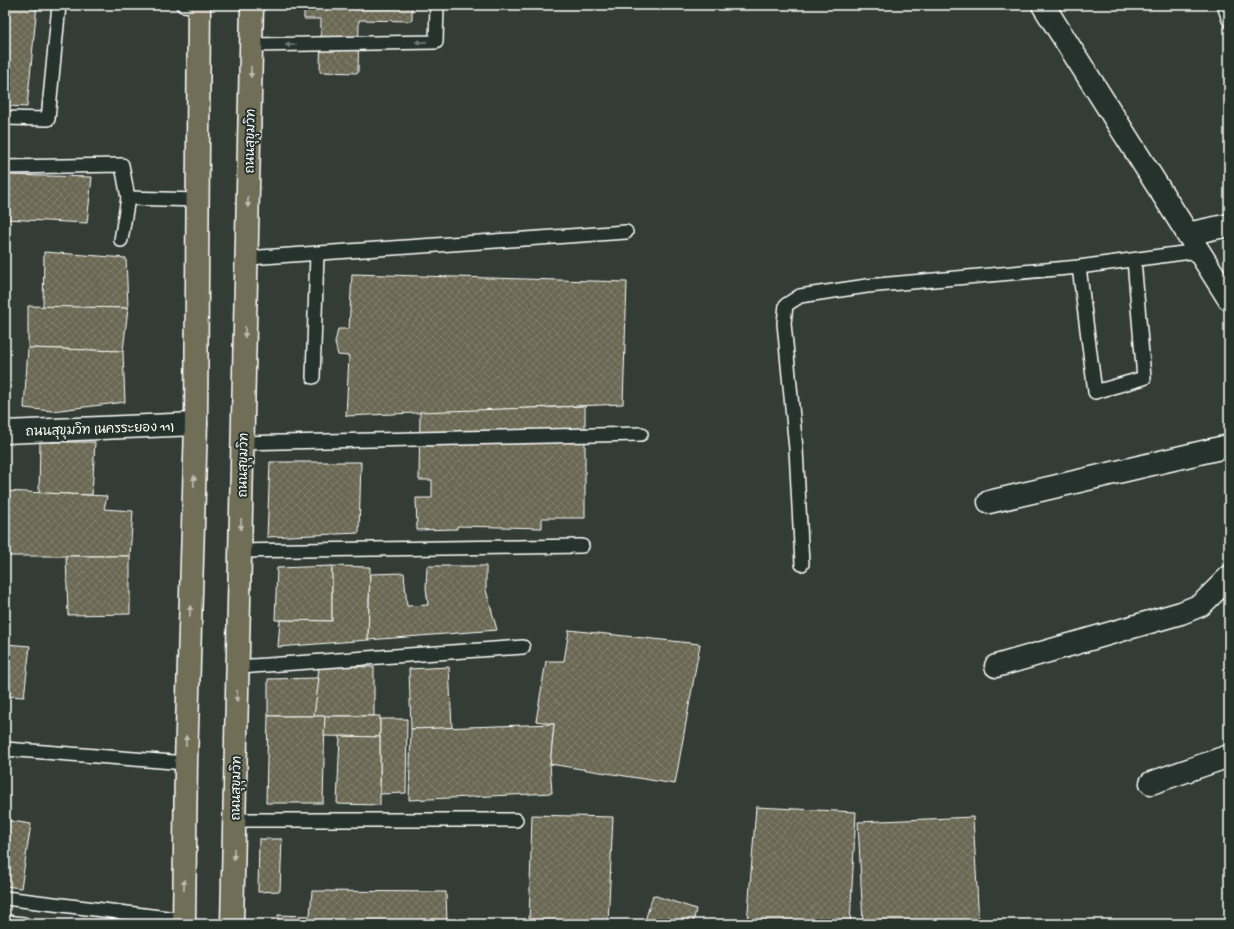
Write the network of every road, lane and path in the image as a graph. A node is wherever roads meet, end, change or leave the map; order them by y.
1 (59, 5) edge
2 (194, 5) edge
3 (252, 5) edge
4 (437, 5) edge
5 (1043, 5) edge
6 (251, 45) junction
7 (5, 118) edge
8 (5, 167) edge
9 (128, 198) junction
10 (198, 200) junction
11 (1229, 225) edge
12 (626, 232) dead end
13 (121, 240) dead end
14 (1193, 243) junction
15 (317, 253) junction
16 (247, 258) junction
17 (1134, 260) junction
18 (1079, 267) junction
19 (1229, 299) edge
20 (313, 377) dead end
21 (196, 424) junction
22 (5, 432) edge
23 (641, 434) dead end
24 (243, 443) junction
25 (1229, 446) edge
26 (989, 502) dead end
27 (582, 546) dead end
28 (240, 551) junction
29 (802, 564) dead end
30 (1229, 577) edge
31 (523, 647) dead end
32 (996, 666) dead end
33 (238, 667) junction
34 (5, 749) edge
35 (1229, 756) edge
36 (186, 763) junction
37 (1151, 783) dead end
38 (235, 820) junction
39 (516, 820) dead end
40 (5, 898) edge
41 (5, 922) edge
42 (184, 922) edge
43 (24, 924) edge
44 (232, 924) edge

1 - 7 lane
2 - 10 main road
3 - 6 main road, ถนนสุขุมวิท
4 -> 6 lane
5 - 14 street
6 -> 16 main road, ถนนสุขุมวิท
8 - 9 lane
9 - 10 lane
9 - 13 lane
10 - 21 main road
11 - 14 street
12 - 15 lane
14 - 17 lane
14 - 19 street
15 - 16 lane
15 - 20 lane
16 -> 24 main road, ถนนสุขุมวิท
17 - 18 lane
17 - 18 lane
18 - 29 lane
21 - 22 street, ถนนสุขุมวิท (นครระยอง 11)
36 -> 21 main road
23 - 24 lane
24 -> 28 main road, ถนนสุขุมวิท
25 - 26 street
27 - 28 lane
28 - 33 main road, ถนนสุขุมวิท
30 - 32 street
31 - 33 lane
33 -> 38 main road, ถนนสุขุมวิท
34 - 36 lane
35 - 37 street
42 -> 36 main road
38 - 39 lane
38 -> 44 main road, ถนนสุขุมวิท
40 - 42 lane
41 - 43 lane

